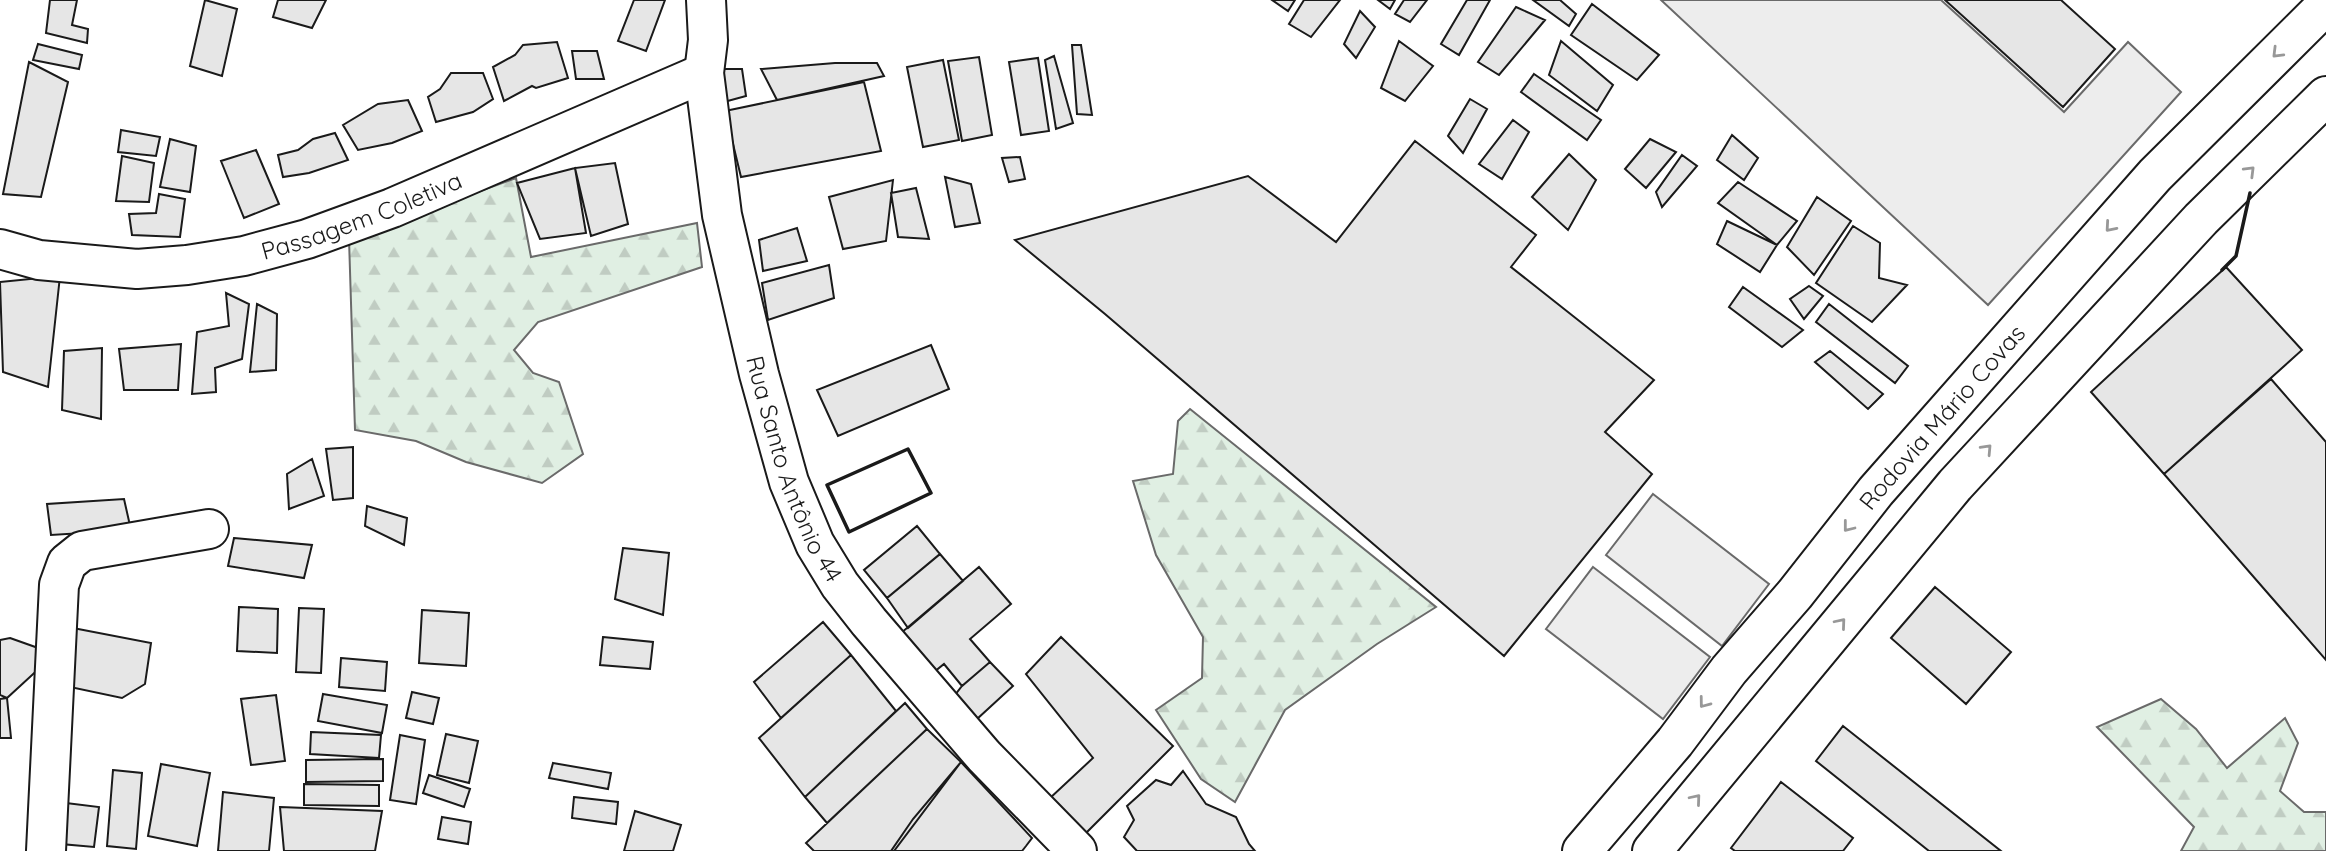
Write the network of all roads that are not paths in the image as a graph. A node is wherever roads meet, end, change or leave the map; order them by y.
1 (706, 0) edge
2 (2326, 5) edge
3 (704, 73) junction
4 (2326, 96) edge
5 (0, 249) edge
6 (209, 529) dead end
7 (46, 851) edge
8 (1077, 851) edge
9 (1582, 851) edge
10 (1652, 851) edge

1 - 3 street, Rua Santo Antônio 44
2 -> 9 street, Rodovia Mário Covas
3 - 5 street, Passagem Coletiva
3 - 8 street, Rua Santo Antônio 44
10 -> 4 street
6 - 7 street

